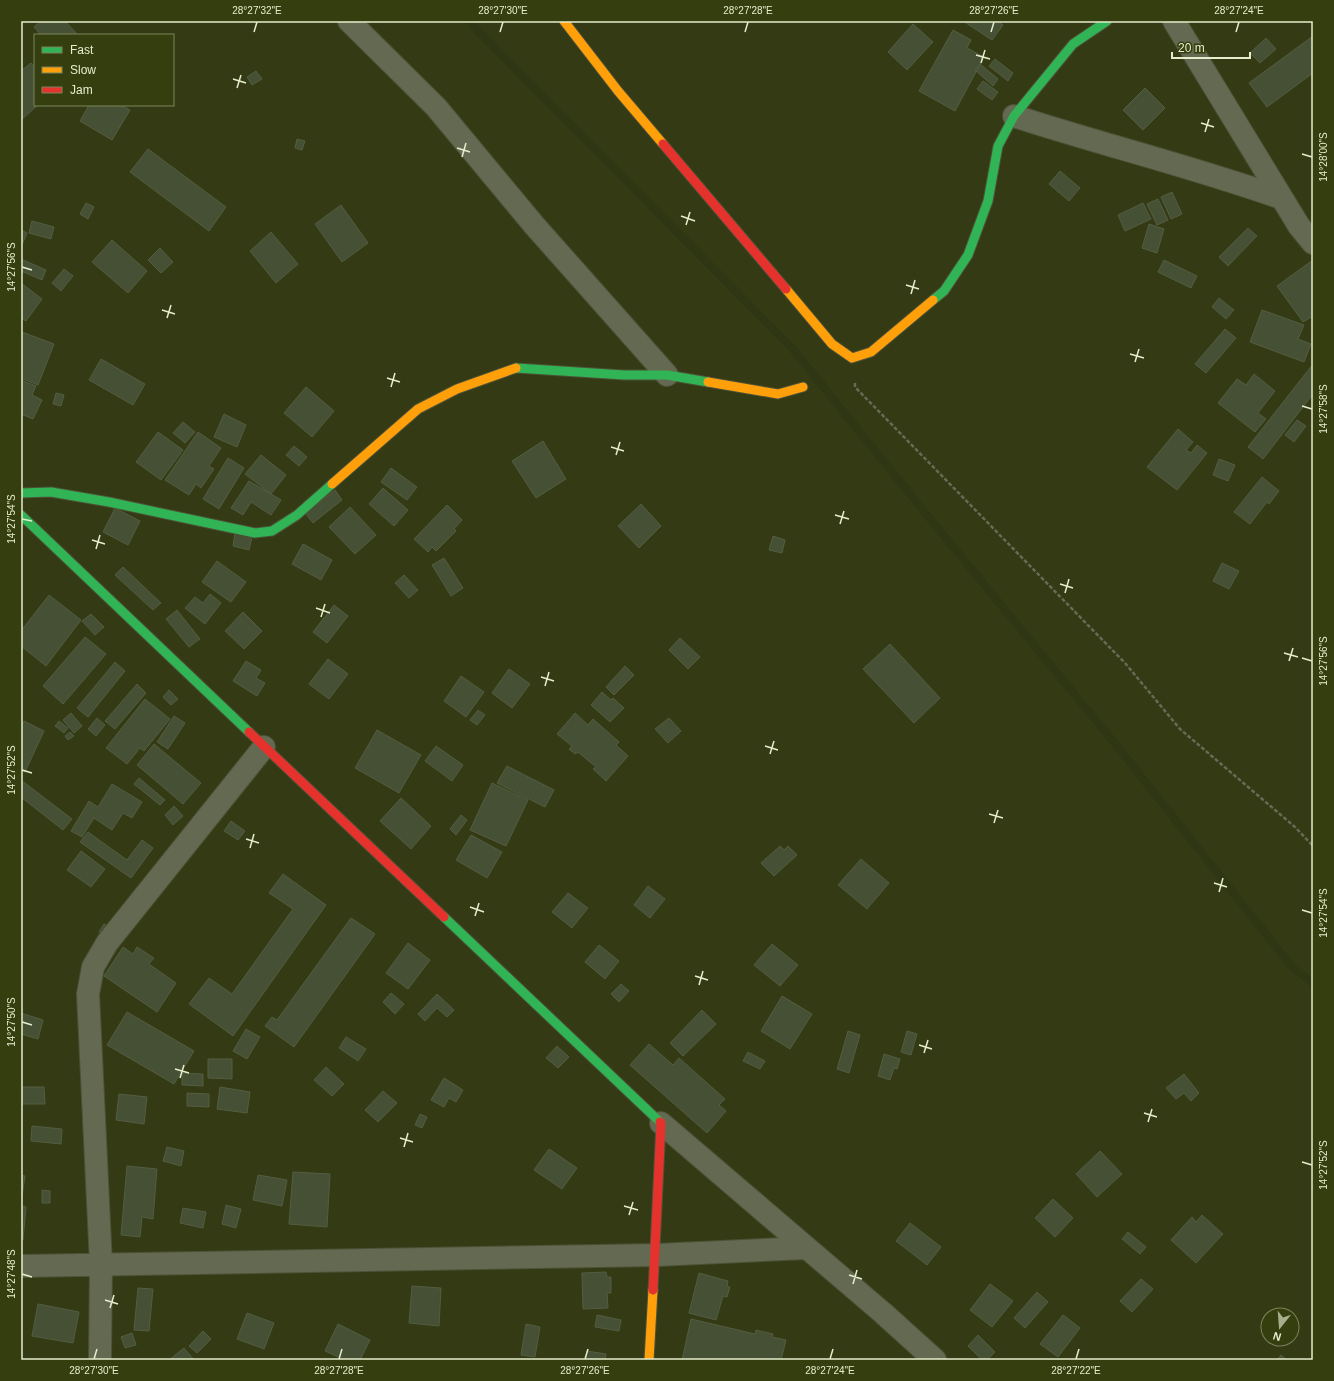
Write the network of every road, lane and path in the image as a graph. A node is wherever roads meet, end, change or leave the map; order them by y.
1 (349, 21) edge
2 (564, 21) edge
3 (1107, 21) edge
4 (1174, 21) edge
5 (1014, 116) junction
6 (1281, 198) junction
7 (1313, 243) edge
8 (852, 358) junction
9 (667, 375) junction
10 (804, 387) dead end
11 (21, 493) edge
12 (21, 514) edge
13 (264, 747) junction
14 (1313, 846) edge
15 (661, 1123) junction
16 (806, 1248) junction
17 (654, 1255) junction
18 (101, 1264) junction
19 (21, 1266) edge
20 (100, 1360) edge
21 (649, 1360) edge
22 (935, 1360) edge

1 - 9 street
2 - 8 street
3 - 5 street
4 - 6 street
5 - 6 street
5 - 8 street
6 - 7 street
8 - 14 path
9 - 10 street
9 - 11 street
12 - 13 street
13 - 15 street
13 - 18 street
15 - 16 street
15 - 17 street
16 - 17 street
16 - 22 street
17 - 18 street
17 - 21 street
18 - 19 street
18 - 20 street

